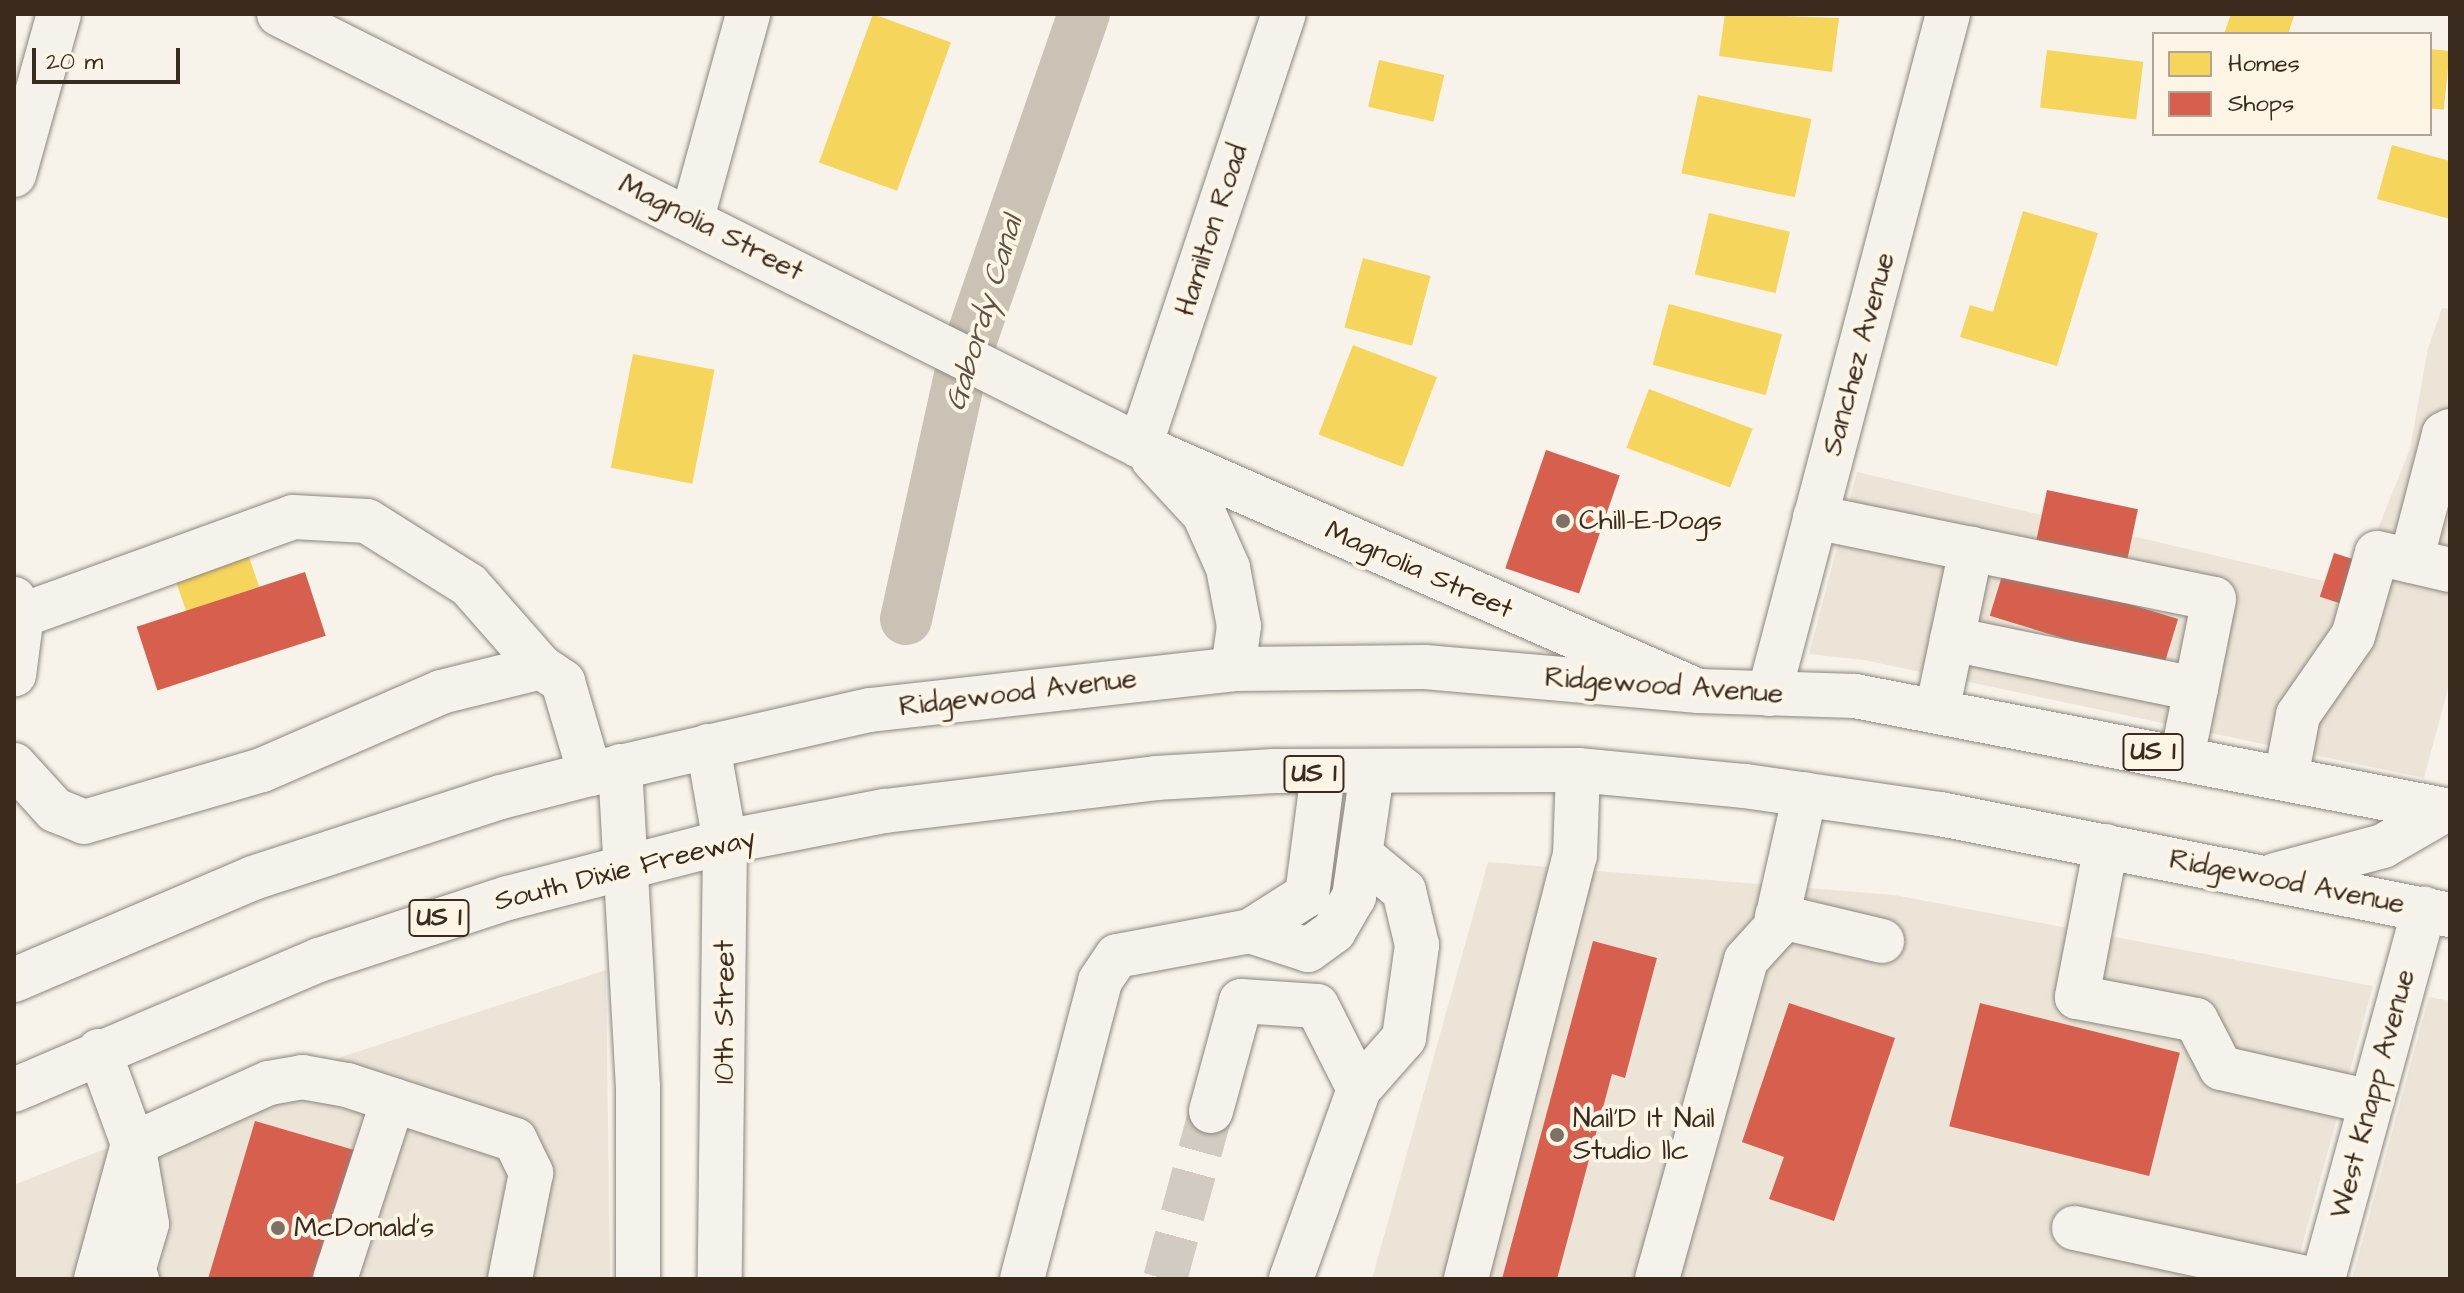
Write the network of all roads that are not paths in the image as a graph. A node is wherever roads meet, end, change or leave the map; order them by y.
1 (59, 14) edge
2 (279, 14) edge
3 (748, 14) edge
4 (1284, 14) edge
5 (1948, 14) edge
6 (14, 175) edge
7 (692, 218) junction
8 (2450, 431) edge
9 (1140, 446) junction
10 (1815, 517) junction
11 (1971, 549) junction
12 (2430, 565) edge
13 (17, 608) edge
14 (1952, 639) junction
15 (541, 667) junction
16 (1233, 669) junction
17 (14, 675) edge
18 (2196, 689) junction
19 (1699, 691) junction
20 (1769, 694) junction
21 (1937, 711) junction
22 (708, 746) junction
23 (2182, 758) junction
24 (14, 765) edge
25 (605, 770) junction
26 (1578, 770) junction
27 (1372, 772) junction
28 (1323, 774) junction
29 (2286, 778) junction
30 (1805, 794) junction
31 (2448, 805) edge
32 (885, 811) joint
33 (725, 842) junction
34 (2106, 846) junction
35 (1361, 855) junction
36 (630, 867) junction
37 (2265, 877) junction
38 (2441, 903) edge
39 (1777, 916) junction
40 (1250, 931) junction
41 (1882, 941) dead end
42 (14, 980) edge
43 (99, 1051) junction
44 (1359, 1089) junction
45 (14, 1090) edge
46 (397, 1102) junction
47 (2371, 1102) junction
48 (1211, 1111) tunnel mouth
49 (133, 1144) junction
50 (2074, 1228) dead end
51 (124, 1277) edge
52 (335, 1279) edge
53 (367, 1279) edge
54 (510, 1279) edge
55 (638, 1279) edge
56 (720, 1279) edge
57 (1022, 1279) edge
58 (1291, 1279) edge
59 (1466, 1279) edge
60 (1657, 1279) edge
61 (2309, 1279) edge
62 (2323, 1279) edge

1 - 6 main road
2 - 7 main road, Magnolia Street
3 - 7 main road
4 - 9 main road, Hamilton Road
5 - 10 main road, Sanchez Avenue
7 - 9 main road, Magnolia Street
8 - 12 main road
9 - 16 main road, Magnolia Street
9 - 19 main road, Magnolia Street
10 - 11 main road
10 - 20 main road, Sanchez Avenue
11 - 14 main road
11 - 18 main road
12 - 29 main road
13 - 15 main road
13 - 17 main road
14 - 18 main road
14 - 21 main road
15 - 24 main road
15 - 25 main road
16 - 19 main road, Ridgewood Avenue / US 1
16 - 22 main road, Ridgewood Avenue / US 1
18 - 23 main road
19 - 20 main road, Ridgewood Avenue / US 1
20 - 21 main road, Ridgewood Avenue / US 1
21 - 23 main road, Ridgewood Avenue / US 1
22 - 25 main road, US 1
22 - 33 main road, 10th Street
23 - 29 main road, Ridgewood Avenue / US 1
25 - 36 main road
25 - 42 main road, US 1
26 - 27 main road, Ridgewood Avenue / US 1
26 - 30 main road, Ridgewood Avenue / US 1
26 - 59 main road
27 - 28 main road, Ridgewood Avenue / US 1
27 - 35 main road
28 - 32 main road, Ridgewood Avenue / US 1
28 - 40 main road
29 - 31 main road, Ridgewood Avenue / US 1
30 - 34 main road, Ridgewood Avenue / US 1
30 - 39 main road
31 - 37 main road
32 - 33 main road, South Dixie Freeway / US 1
33 - 36 main road, South Dixie Freeway / US 1
33 - 56 main road, 10th Street
34 - 37 main road, Ridgewood Avenue / US 1
34 - 47 main road
35 - 40 main road
35 - 44 main road
36 - 43 main road, South Dixie Freeway / US 1
36 - 55 main road
37 - 38 main road, Ridgewood Avenue / US 1
38 - 47 main road, West Knapp Avenue
39 - 41 main road
39 - 60 main road
40 - 57 main road
43 - 45 main road, South Dixie Freeway / US 1
43 - 49 main road
44 - 48 main road
44 - 58 main road
46 - 49 main road
46 - 52 main road
46 - 53 main road
46 - 54 main road
47 - 62 main road, West Knapp Avenue
49 - 51 main road
50 - 61 main road

